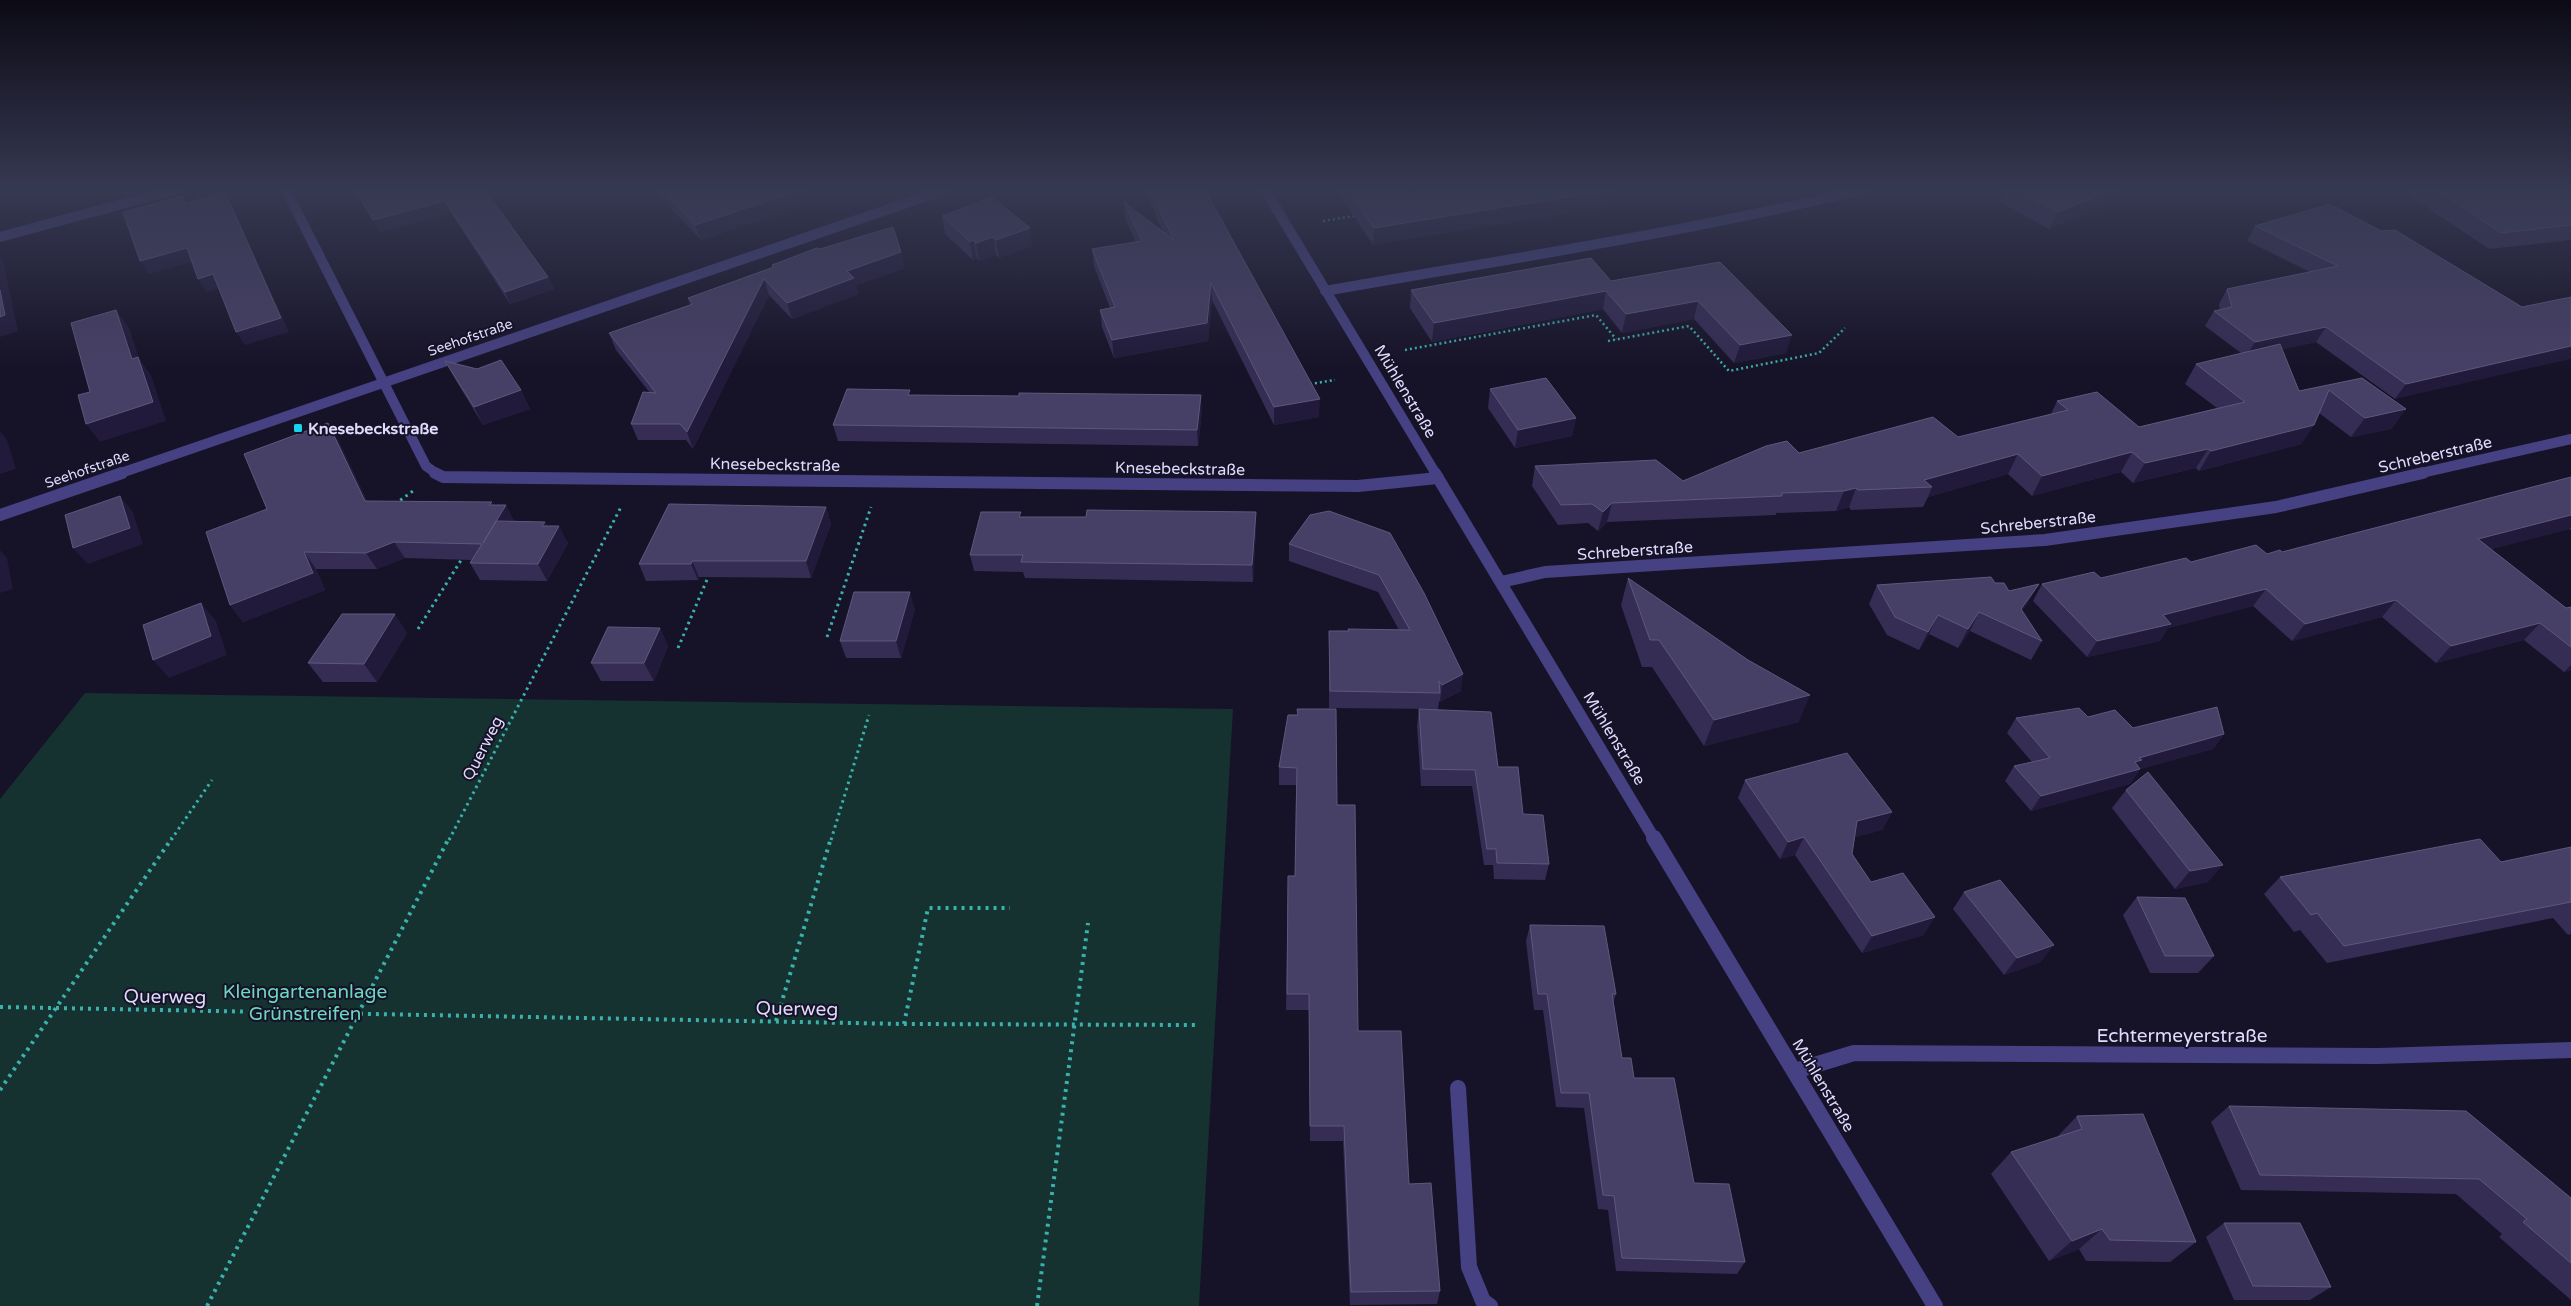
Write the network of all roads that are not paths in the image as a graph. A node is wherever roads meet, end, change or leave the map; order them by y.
1 (316, 249) edge
2 (773, 249) edge
3 (1301, 249) edge
4 (1568, 249) edge
5 (1326, 291) junction
6 (384, 383) junction
7 (2571, 439) edge
8 (1438, 478) junction
9 (0, 515) edge
10 (1501, 582) junction
11 (2571, 1050) edge
12 (1795, 1071) junction
13 (1458, 1088) dead end
14 (1490, 1306) edge
15 (1935, 1306) edge

1 - 6 street, Knesebeckstraße
2 - 6 street, Seehofstraße
3 - 5 street, Mühlenstraße
4 - 5 street
5 - 8 street, Mühlenstraße
6 - 8 street, Knesebeckstraße
6 - 9 street, Seehofstraße
7 - 10 street, Schreberstraße
8 - 10 street, Mühlenstraße
10 - 12 street, Mühlenstraße
11 - 12 street, Echtermeyerstraße
12 - 15 street, Mühlenstraße
13 - 14 street

